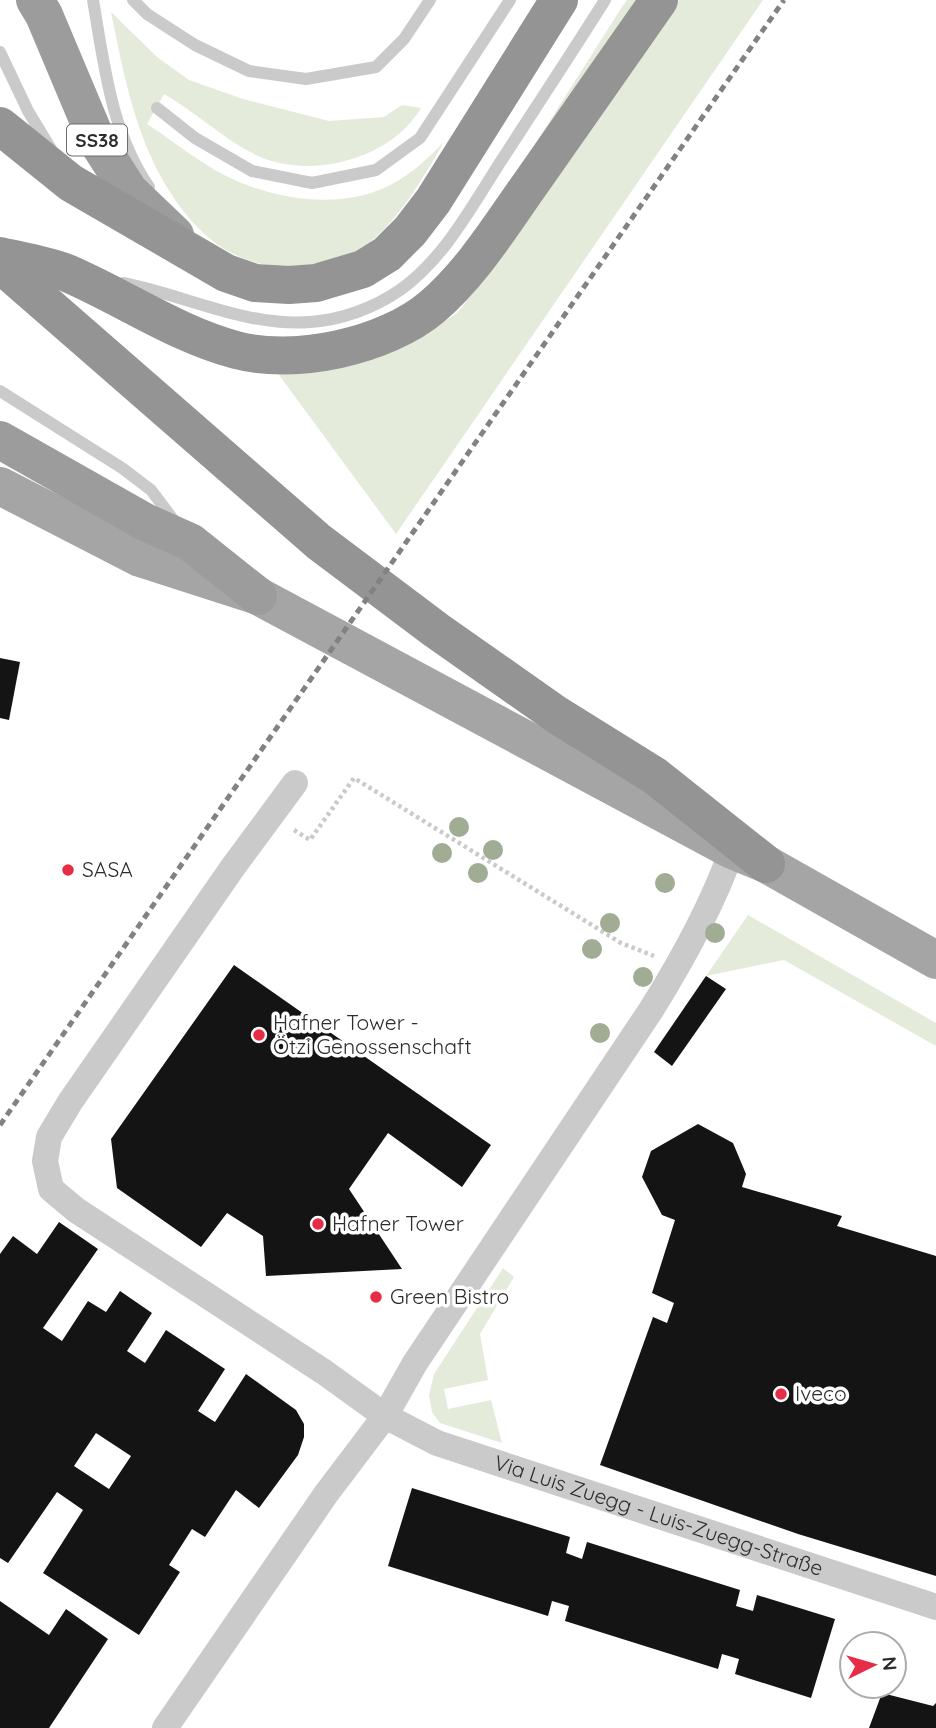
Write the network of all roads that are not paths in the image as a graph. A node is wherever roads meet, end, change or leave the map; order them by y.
1 (34, 0) edge
2 (93, 0) edge
3 (133, 0) edge
4 (429, 0) edge
5 (510, 0) edge
6 (559, 0) edge
7 (605, 0) edge
8 (659, 0) edge
9 (0, 52) edge
10 (157, 108) dead end
11 (0, 126) edge
12 (71, 183) junction
13 (0, 256) edge
14 (197, 256) junction
15 (0, 264) edge
16 (65, 272) junction
17 (0, 391) edge
18 (0, 440) edge
19 (0, 486) edge
20 (190, 542) junction
21 (258, 596) junction
22 (295, 783) dead end
23 (749, 857) junction
24 (936, 960) edge
25 (385, 1416) junction
26 (936, 1607) edge
27 (165, 1728) edge

1 - 14 highway, SS38
2 - 14 lane
3 - 4 lane
5 - 10 lane
6 - 14 highway
7 - 16 lane
8 - 16 highway
9 - 12 lane
11 - 12 highway
12 - 14 highway
13 - 16 highway
15 - 23 highway
17 - 20 lane
18 - 20 highway
19 - 21 main road
20 - 21 highway
21 - 23 main road
22 - 25 street, Via Luis Zuegg - Luis-Zuegg-Straße
23 - 24 main road
23 - 25 street
25 - 26 street, Via Luis Zuegg - Luis-Zuegg-Straße
25 - 27 street

